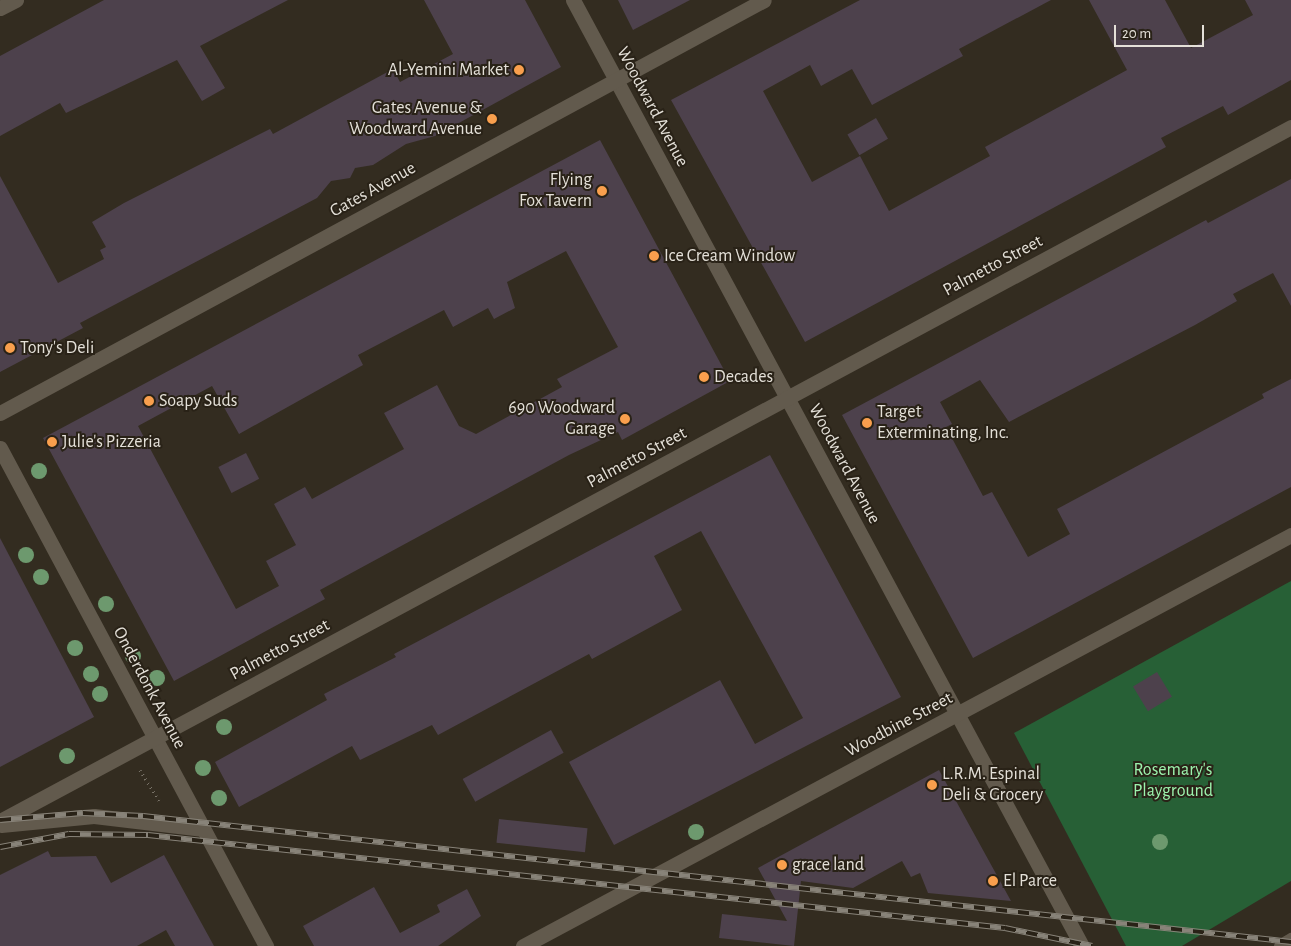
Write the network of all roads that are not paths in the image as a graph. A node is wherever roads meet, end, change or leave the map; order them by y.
1 (16, 0) edge
2 (573, 0) edge
3 (764, 0) edge
4 (0, 8) edge
5 (616, 79) junction
6 (1291, 127) edge
7 (788, 398) junction
8 (0, 413) edge
9 (0, 448) edge
10 (1291, 535) edge
11 (957, 715) junction
12 (155, 739) junction
13 (0, 821) edge
14 (0, 825) edge
15 (203, 829) junction
16 (1291, 940) edge
17 (266, 946) edge
18 (523, 946) edge
19 (1082, 946) edge
20 (1281, 946) edge

1 - 4 street
2 - 5 street, Woodward Avenue
3 - 5 street, Gates Avenue
5 - 7 street, Woodward Avenue
5 - 8 street, Gates Avenue
6 - 7 street, Palmetto Street
7 - 11 street, Woodward Avenue
7 - 12 street, Palmetto Street
9 - 12 street, Onderdonk Avenue
10 - 11 street, Woodbine Street
11 - 18 street, Woodbine Street
11 - 19 street, Woodward Avenue
12 - 13 street, Palmetto Street
12 - 15 street, Onderdonk Avenue
14 - 15 street
15 - 17 street, Onderdonk Avenue
16 - 20 street

